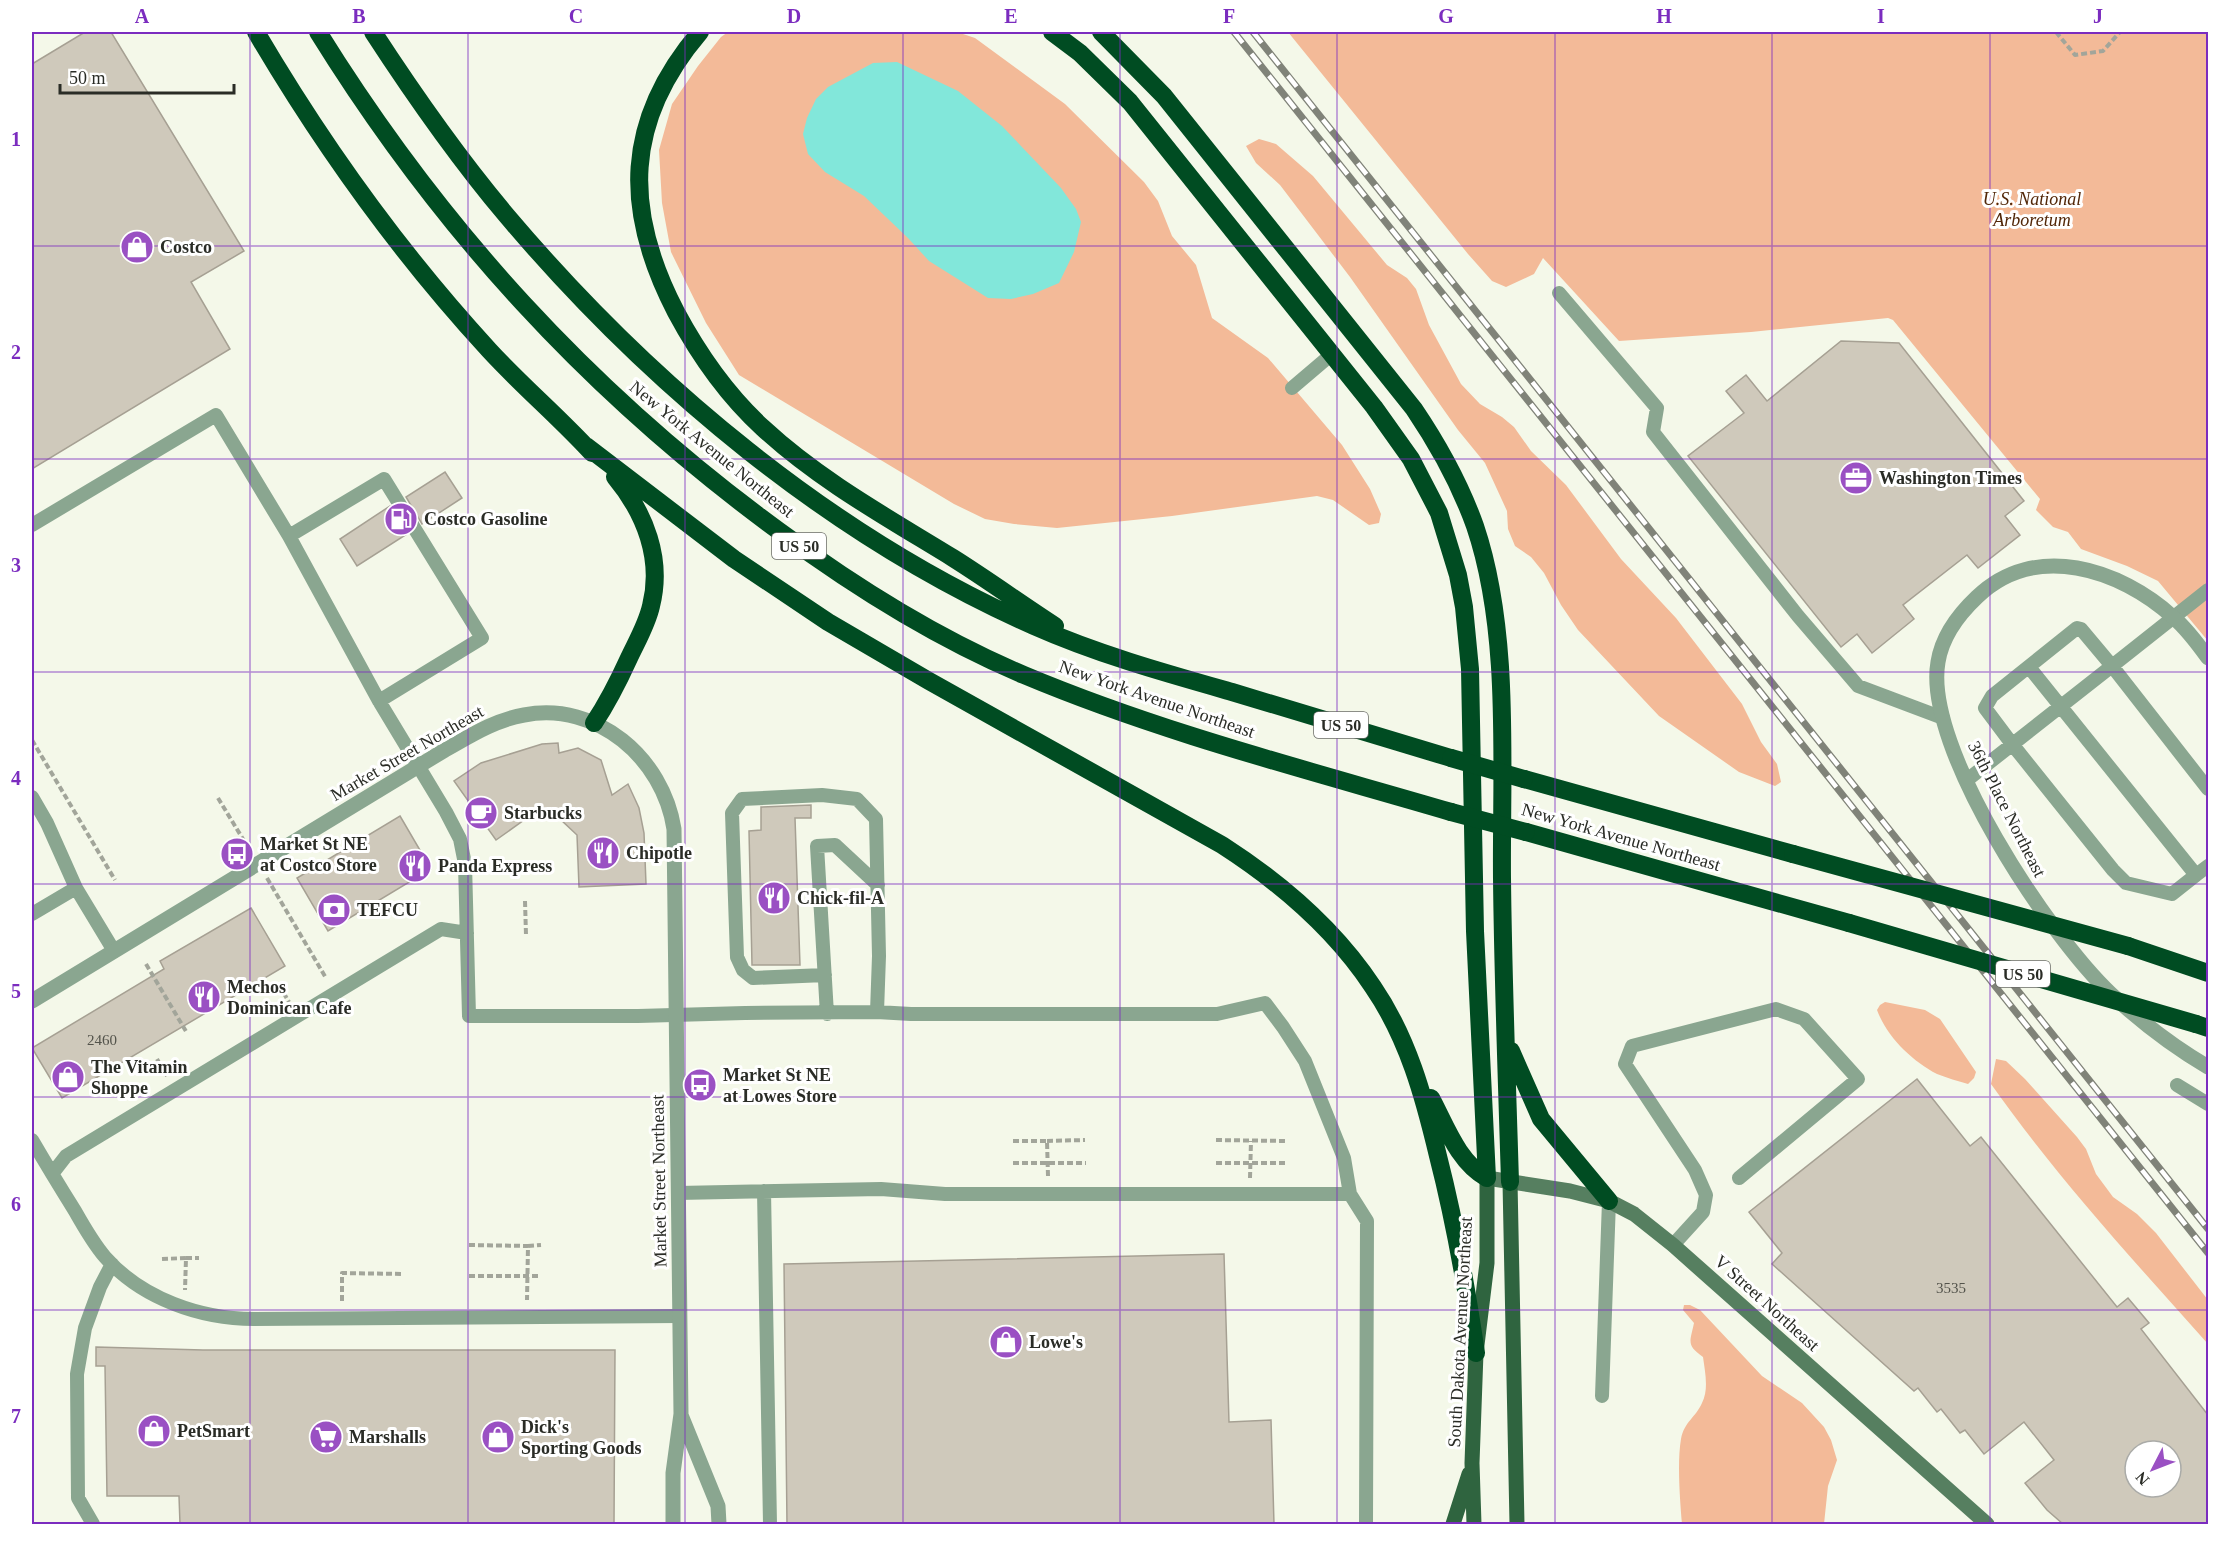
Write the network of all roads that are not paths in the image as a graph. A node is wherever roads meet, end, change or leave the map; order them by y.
1 (256, 32) edge
2 (318, 32) edge
3 (373, 32) edge
4 (700, 32) edge
5 (1052, 32) edge
6 (1101, 32) edge
7 (1559, 293) dead end
8 (1332, 354) junction
9 (1292, 388) dead end
10 (586, 446) junction
11 (32, 525) edge
12 (289, 536) junction
13 (2208, 590) edge
14 (2174, 617) junction
15 (1086, 647) junction
16 (2208, 658) edge
17 (2112, 666) junction
18 (2029, 667) junction
19 (379, 701) junction
20 (2060, 706) junction
21 (1943, 718) junction
22 (594, 723) junction
23 (2012, 744) junction
24 (419, 766) junction
25 (1967, 780) junction
26 (2208, 789) edge
27 (32, 797) edge
28 (2208, 866) edge
29 (2196, 875) junction
30 (878, 885) junction
31 (76, 888) junction
32 (32, 914) edge
33 (467, 933) junction
34 (114, 951) junction
35 (2208, 973) edge
36 (825, 975) junction
37 (32, 1001) edge
38 (877, 1012) junction
39 (827, 1014) junction
40 (677, 1015) junction
41 (2202, 1026) edge
42 (1507, 1040) junction
43 (1414, 1067) junction
44 (2208, 1067) edge
45 (2177, 1085) dead end
46 (2208, 1104) edge
47 (32, 1140) edge
48 (52, 1174) junction
49 (1487, 1178) junction
50 (1739, 1178) dead end
51 (1510, 1182) junction
52 (764, 1191) junction
53 (678, 1193) junction
54 (1350, 1194) junction
55 (1609, 1201) junction
56 (1673, 1245) junction
57 (112, 1264) junction
58 (680, 1316) junction
59 (1476, 1353) junction
60 (1602, 1396) dead end
61 (681, 1414) junction
62 (1472, 1463) junction
63 (93, 1524) edge
64 (673, 1524) edge
65 (719, 1524) edge
66 (770, 1524) edge
67 (1366, 1524) edge
68 (1454, 1524) edge
69 (1474, 1524) edge
70 (1516, 1524) edge
71 (1987, 1524) edge

1 - 10 highway
2 - 41 highway, New York Avenue Northeast / US 50, bridge
3 - 15 highway, New York Avenue Northeast / US 50
4 - 15 highway
5 - 8 highway
6 - 42 highway
7 - 21 lane
8 - 9 lane
8 - 49 highway
10 - 22 highway
10 - 43 highway
11 - 12 lane
12 - 19 lane
12 - 19 lane
13 - 14 lane
14 - 16 street, 36th Place Northeast
14 - 17 lane
14 - 21 street, 36th Place Northeast
15 - 35 highway, New York Avenue Northeast / US 50, bridge
17 - 18 lane
17 - 20 lane
17 - 26 lane
18 - 20 lane
18 - 23 lane
19 - 24 lane
20 - 23 lane
20 - 29 lane
21 - 25 street, 36th Place Northeast
22 - 24 street, Market Street Northeast
22 - 40 street, Market Street Northeast
23 - 25 lane
23 - 29 lane
24 - 33 lane
24 - 34 street, Market Street Northeast
25 - 44 street, 36th Place Northeast
27 - 31 lane
28 - 29 lane
30 - 36 lane
30 - 36 lane
30 - 38 lane
31 - 32 lane
31 - 34 lane
33 - 40 lane
33 - 48 lane
34 - 37 street, Market Street Northeast
36 - 39 lane
38 - 39 lane
38 - 54 lane
39 - 40 lane
40 - 53 street, Market Street Northeast
42 - 51 highway
42 - 55 highway
43 - 49 highway
43 - 59 highway
45 - 46 lane
47 - 48 lane
48 - 57 lane
49 - 51 street, V Street Northeast
49 - 59 main road, South Dakota Avenue Northeast
50 - 56 lane
51 - 55 street, V Street Northeast
51 - 70 main road
52 - 53 lane
52 - 54 lane
52 - 66 lane
53 - 58 street, Market Street Northeast
54 - 67 lane
55 - 56 street, V Street Northeast
55 - 60 lane
56 - 71 street, V Street Northeast
57 - 58 lane
57 - 63 lane
58 - 61 street, Market Street Northeast
59 - 62 main road, South Dakota Avenue Northeast
61 - 64 street, Market Street Northeast
61 - 65 street, Market Street Northeast
62 - 68 main road
62 - 69 main road, South Dakota Avenue Northeast

